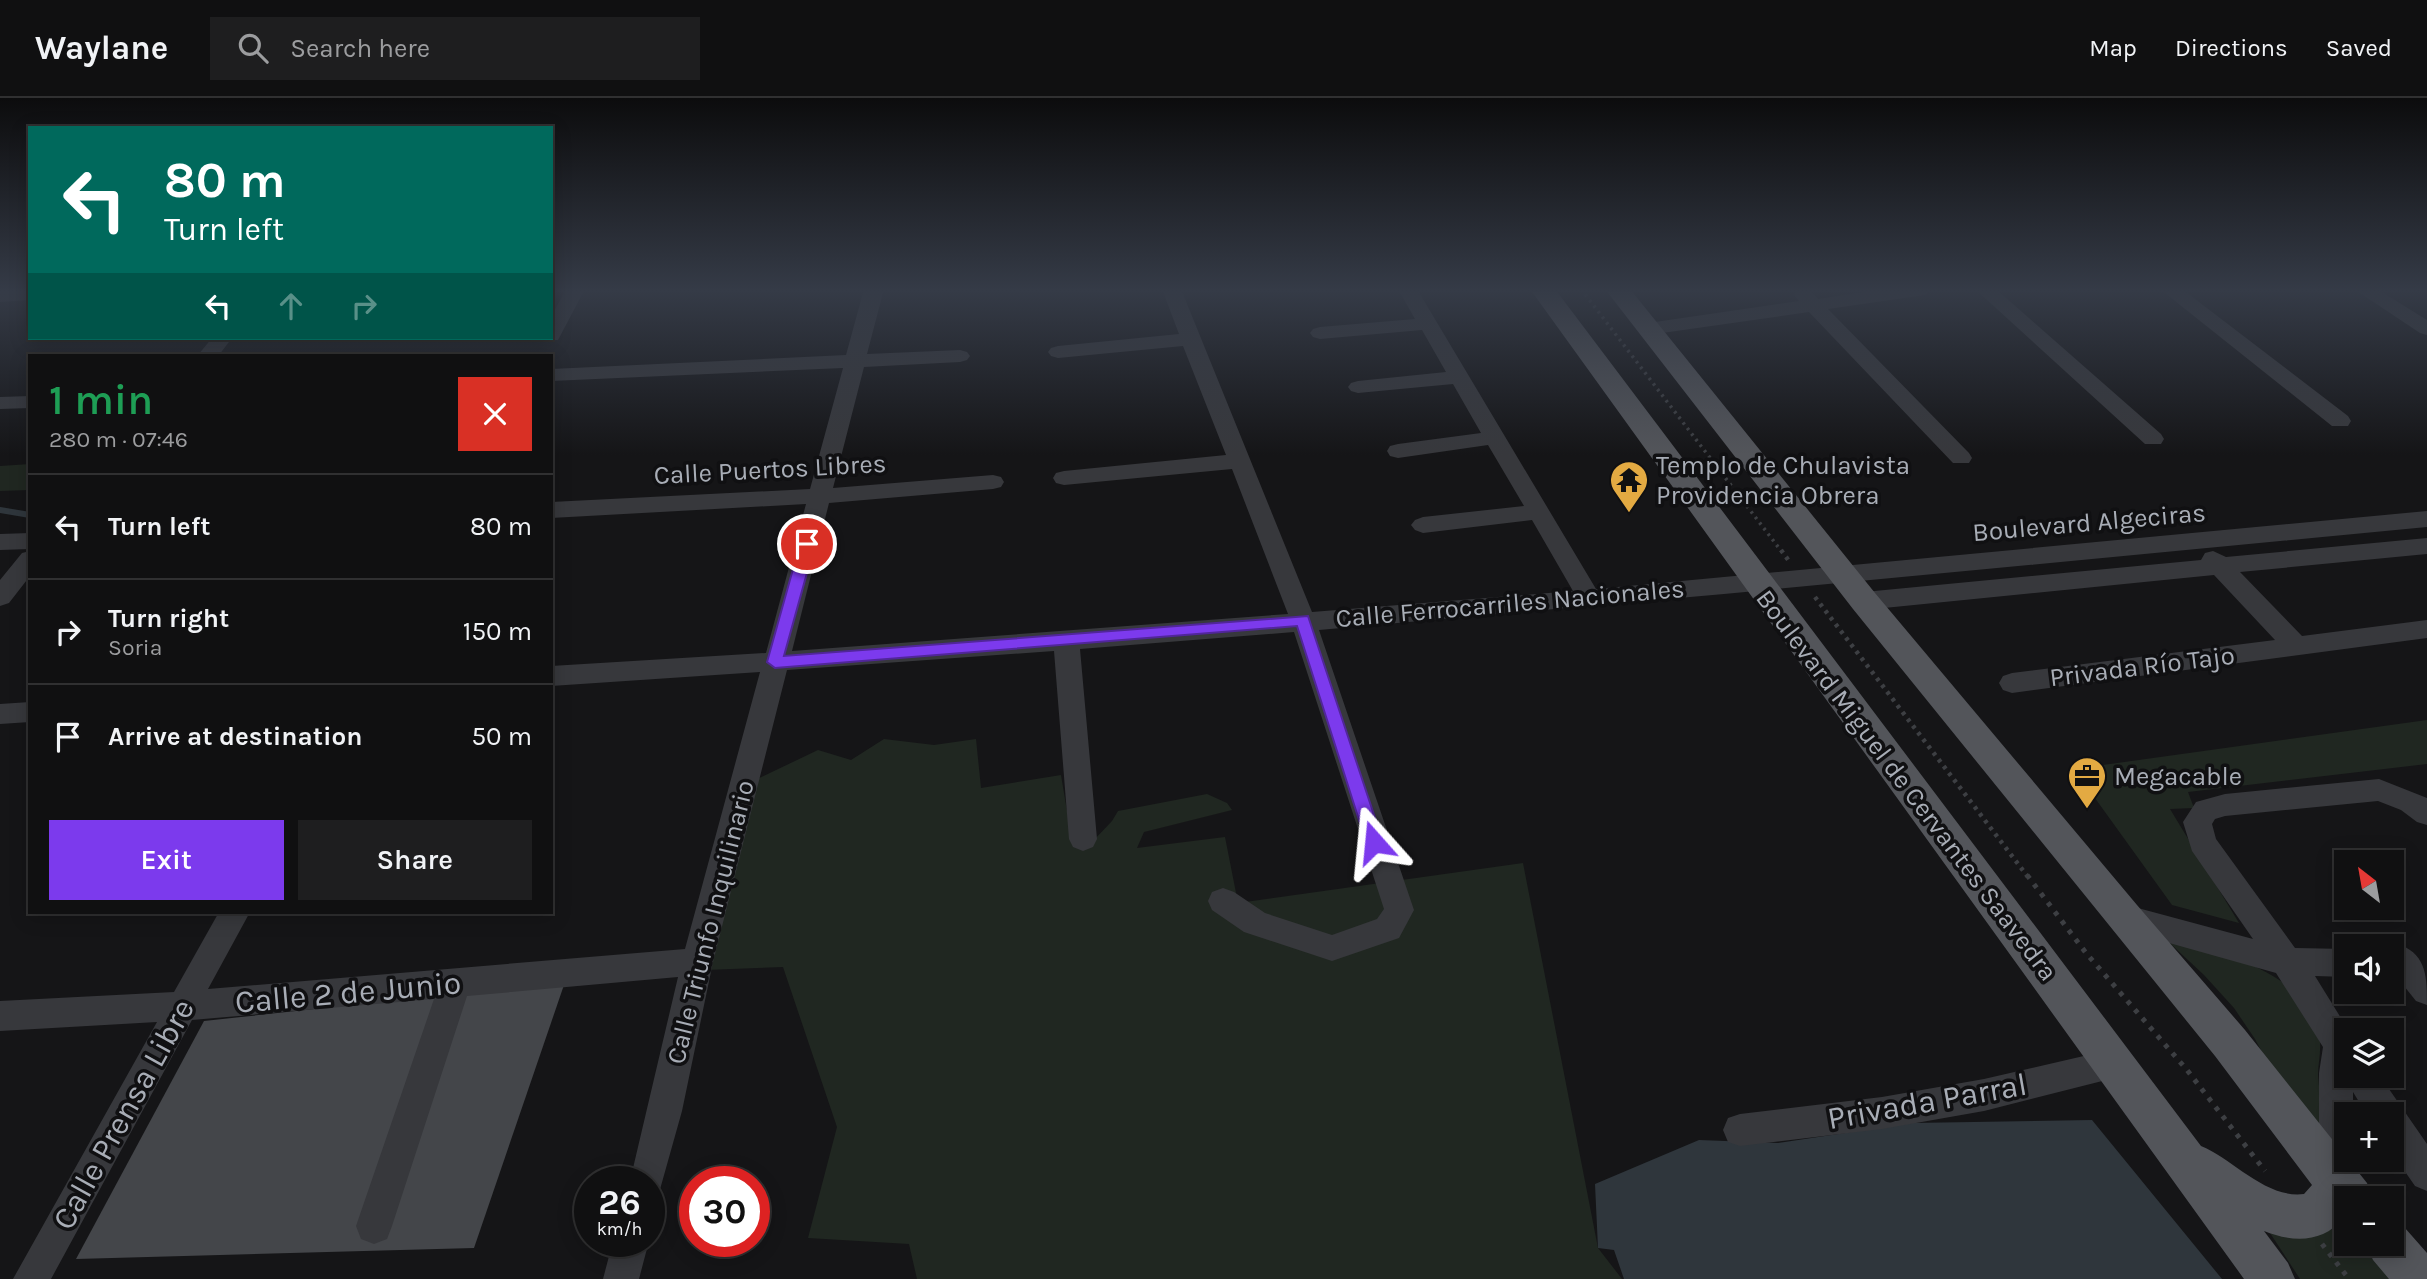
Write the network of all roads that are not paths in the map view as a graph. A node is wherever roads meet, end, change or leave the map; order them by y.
1 (858, 344) edge
2 (1138, 344) edge
3 (1192, 344) edge
4 (1439, 344) edge
5 (1582, 344) edge
6 (1661, 344) edge
7 (1852, 344) edge
8 (2046, 344) edge
9 (2240, 344) edge
10 (1059, 352) dead end
11 (960, 356) dead end
12 (853, 361) junction
13 (553, 375) edge
14 (1459, 377) junction
15 (1358, 387) dead end
16 (28, 402) edge
17 (0, 403) edge
18 (2340, 421) dead end
19 (1494, 438) junction
20 (2153, 439) dead end
21 (1398, 451) dead end
22 (1961, 458) dead end
23 (1240, 461) junction
24 (1064, 478) dead end
25 (993, 482) dead end
26 (821, 496) junction
27 (553, 510) edge
28 (1538, 512) junction
29 (2427, 519) edge
30 (1423, 525) dead end
31 (28, 541) edge
32 (0, 542) edge
33 (2186, 542) junction
34 (2427, 546) edge
35 (28, 562) edge
36 (2211, 567) junction
37 (1844, 575) junction
38 (1756, 583) junction
39 (0, 597) edge
40 (1589, 597) junction
41 (1864, 601) junction
42 (1303, 620) junction
43 (2427, 629) edge
44 (1066, 640) junction
45 (2284, 648) junction
46 (775, 662) junction
47 (553, 676) edge
48 (2012, 683) dead end
49 (28, 712) edge
50 (0, 714) edge
51 (2427, 814) edge
52 (1083, 839) dead end
53 (1223, 901) dead end
54 (234, 914) edge
55 (2123, 917) junction
56 (2407, 958) edge
57 (697, 962) junction
58 (2286, 962) junction
59 (2334, 963) edge
60 (455, 983) junction
61 (2427, 991) edge
62 (183, 1006) junction
63 (0, 1016) edge
64 (2334, 1033) edge
65 (2114, 1064) junction
66 (2337, 1088) edge
67 (1740, 1130) dead end
68 (2404, 1140) edge
69 (2185, 1158) junction
70 (651, 1166) edge
71 (2427, 1174) edge
72 (2340, 1186) edge
73 (2343, 1186) edge
74 (2334, 1198) edge
75 (374, 1226) dead end
76 (2399, 1256) edge
77 (627, 1257) edge
78 (31, 1279) edge
79 (621, 1279) edge
80 (2272, 1279) edge
81 (2419, 1279) edge

1 - 12 street
2 - 10 street
3 - 23 street
4 - 14 street
5 - 38 main road, Boulevard Miguel de Cervantes Saavedra
6 - 37 main road
7 - 22 street
8 - 20 street
9 - 18 street
11 - 12 street
12 - 13 street
12 - 26 street
14 - 15 street
14 - 19 street
16 - 17 street
19 - 21 street
19 - 28 street
23 - 24 street
23 - 42 street
25 - 26 street, Calle Puertos Libres
26 - 27 street, Calle Puertos Libres
26 - 46 street
28 - 30 street
28 - 40 street
29 - 33 street, Boulevard Algeciras
31 - 32 street
33 - 36 street, Privada Río Tajo
33 - 37 street, Boulevard Algeciras
34 - 36 street
35 - 39 street
36 - 41 street
36 - 45 street, Privada Río Tajo
37 - 38 street, Boulevard Algeciras
37 - 41 main road
38 - 40 street, Calle Ferrocarriles Nacionales
38 - 65 main road, Boulevard Miguel de Cervantes Saavedra
40 - 42 street, Calle Ferrocarriles Nacionales
41 - 55 main road
42 - 44 street, Calle Ferrocarriles Nacionales
42 - 53 street
43 - 45 street, Privada Río Tajo
44 - 46 street, Calle Ferrocarriles Nacionales
44 - 52 street
45 - 48 street, Privada Río Tajo
46 - 47 street, Calle Ferrocarriles Nacionales
46 - 57 street, Calle Triunfo Inquilinario
49 - 50 street
51 - 58 street
54 - 62 street, Calle Prensa Libre
55 - 58 street
55 - 72 main road
56 - 61 street
57 - 60 street, Calle 2 de Junio
57 - 70 street, Calle Triunfo Inquilinario
58 - 59 street
58 - 64 street
60 - 62 street, Calle 2 de Junio
60 - 75 street
62 - 63 street, Calle 2 de Junio
62 - 78 street, Calle Prensa Libre
65 - 67 street, Privada Parral
65 - 69 main road, Boulevard Miguel de Cervantes Saavedra
66 - 73 street
68 - 71 street
69 - 74 main road
69 - 80 main road, Boulevard Miguel de Cervantes Saavedra
76 - 81 main road
77 - 79 street

